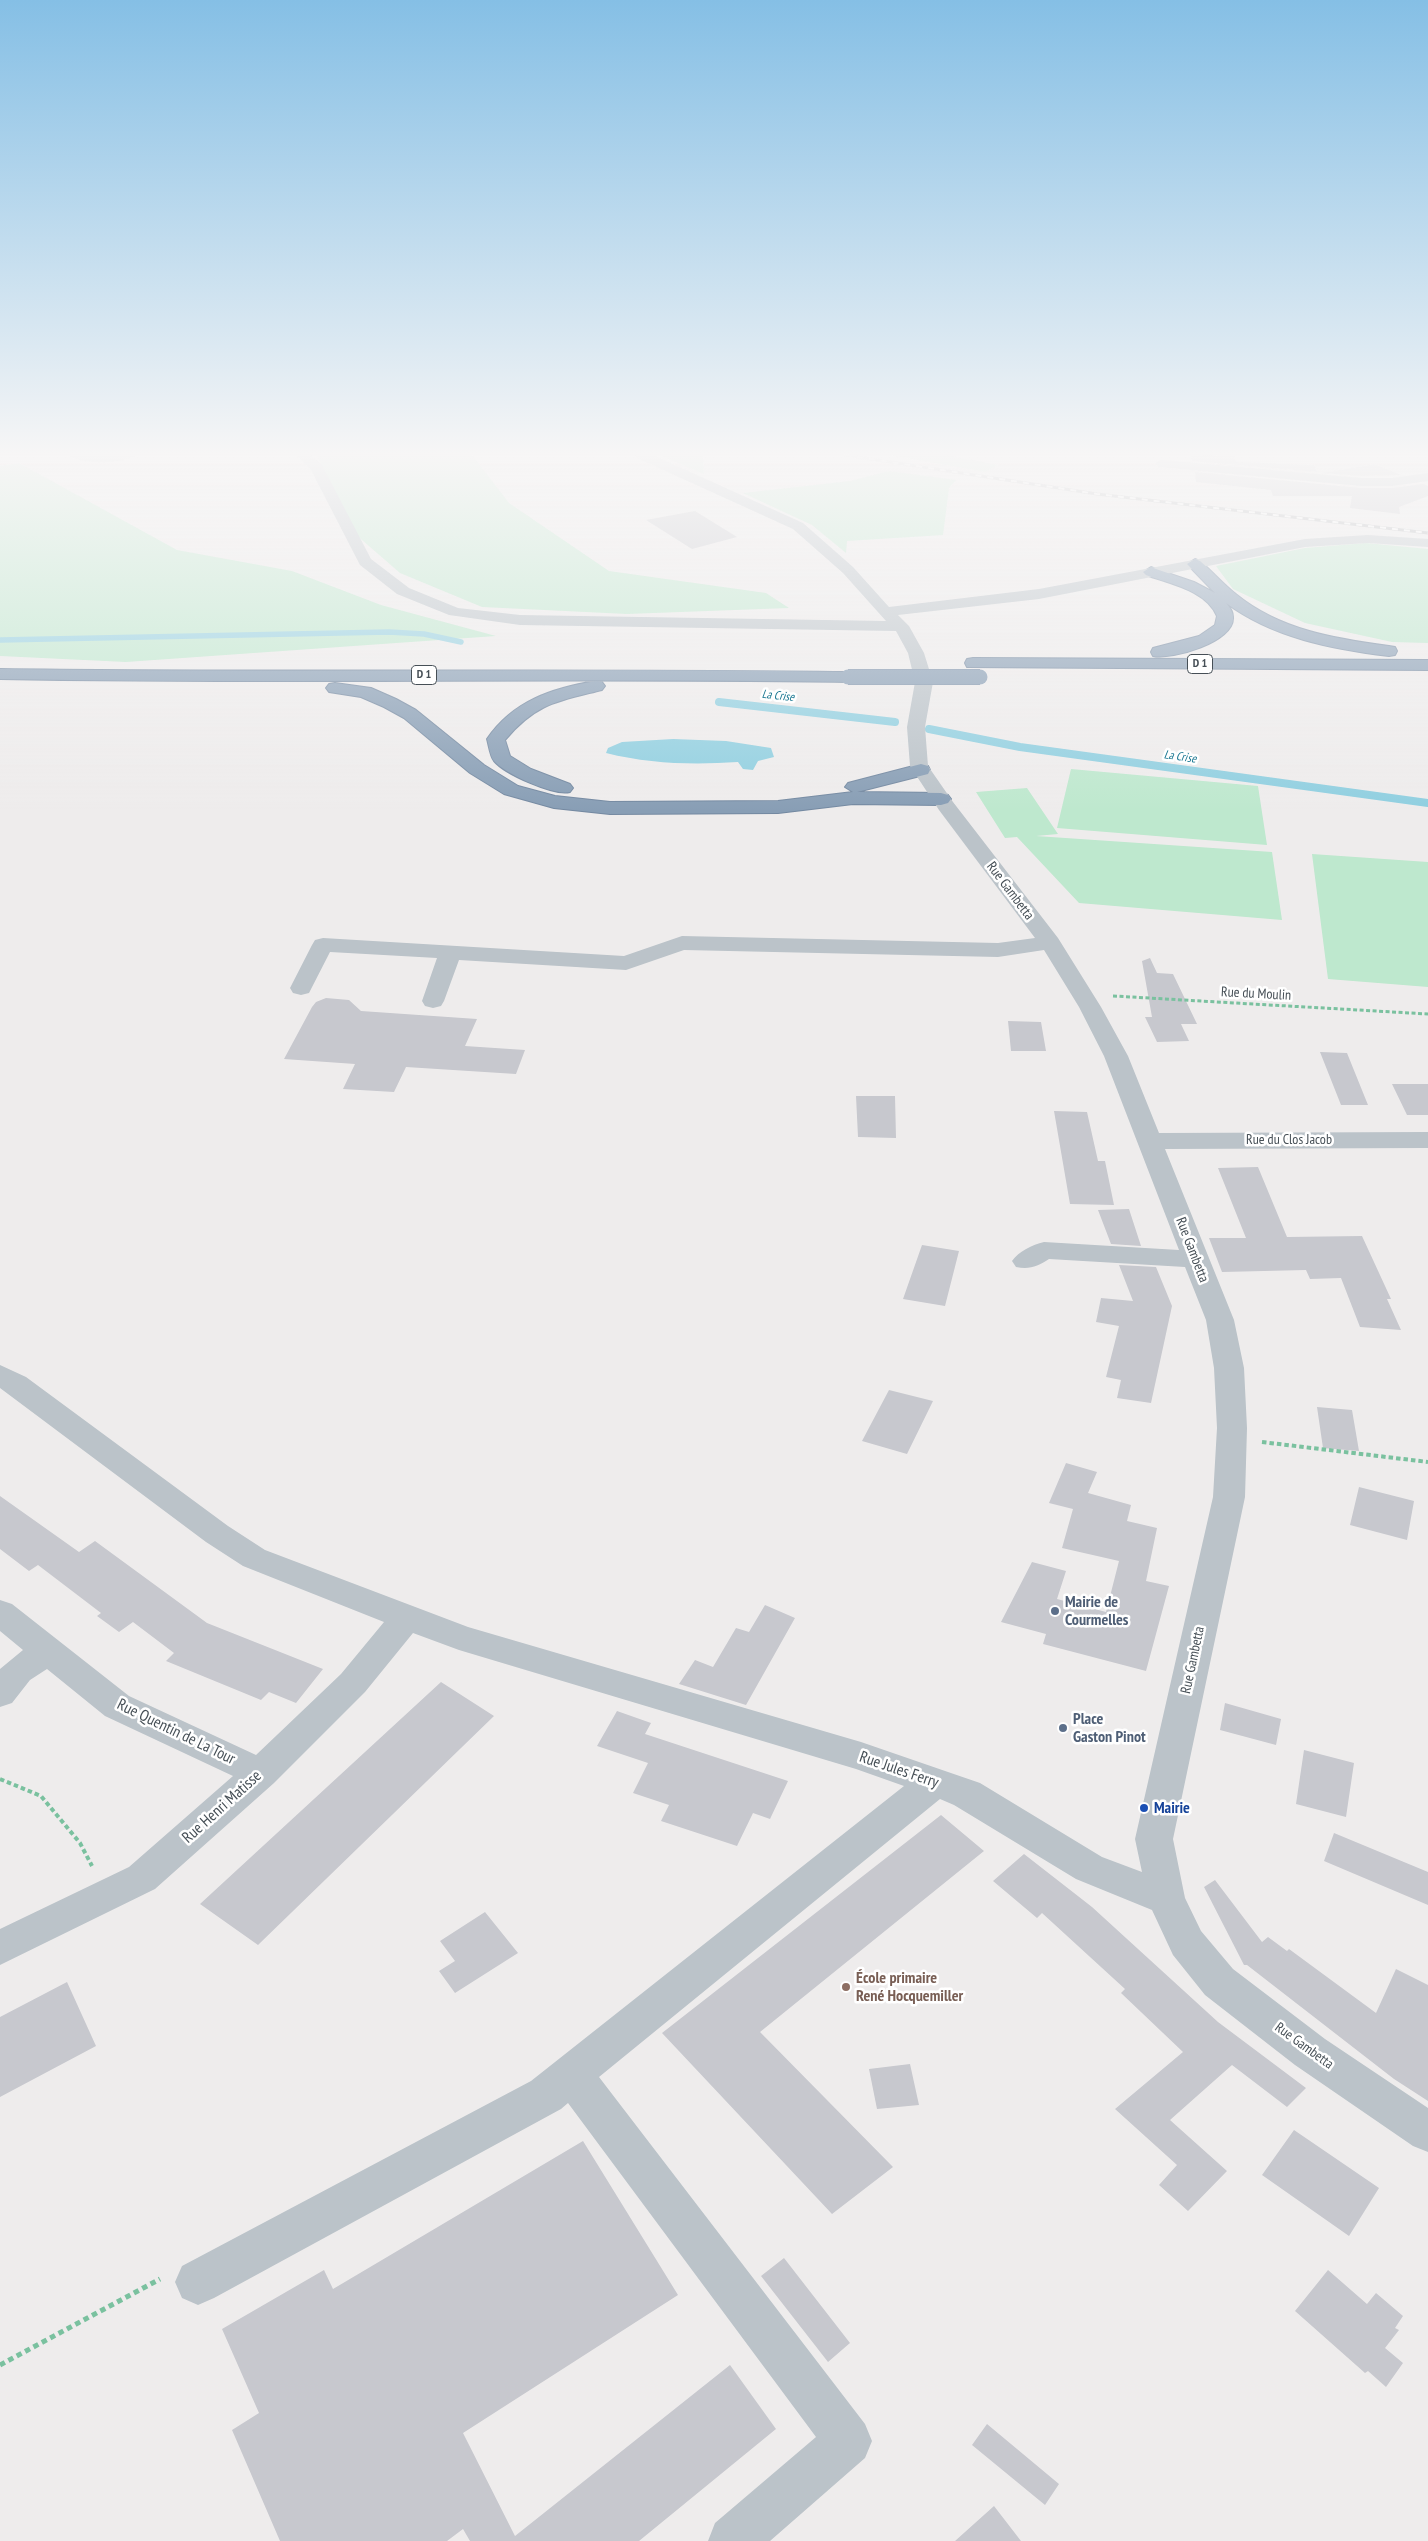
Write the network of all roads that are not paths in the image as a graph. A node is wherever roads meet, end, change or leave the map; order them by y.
1 (381, 574) edge
2 (851, 574) edge
3 (1143, 574) edge
4 (1155, 574) edge
5 (1206, 574) edge
6 (893, 619) junction
7 (1428, 654) edge
8 (0, 660) edge
9 (1428, 665) edge
10 (844, 670) junction
11 (976, 670) junction
12 (0, 674) edge
13 (129, 676) junction
14 (710, 676) junction
15 (1428, 676) edge
16 (921, 770) junction
17 (941, 799) junction
18 (1050, 944) junction
19 (450, 953) junction
20 (301, 988) dead end
21 (433, 1001) dead end
22 (1428, 1140) edge
23 (1149, 1141) junction
24 (1196, 1259) junction
25 (1026, 1262) dead end
26 (0, 1376) edge
27 (0, 1613) edge
28 (407, 1618) junction
29 (47, 1651) junction
30 (0, 1693) edge
31 (261, 1773) junction
32 (935, 1782) junction
33 (1166, 1898) junction
34 (0, 1948) edge
35 (572, 2074) junction
36 (1428, 2132) edge
37 (198, 2282) road end
38 (733, 2541) edge

1 - 6 street
2 - 6 street, Rue Gambetta
3 - 6 street
4 - 11 highway
5 - 7 highway
6 - 16 street, Rue Gambetta
8 - 10 highway, D 1
9 - 11 highway, D 1
10 - 11 highway, D 1, bridge
10 - 14 highway, D 1
11 - 15 highway, D 1
12 - 13 highway, D 1
13 - 14 highway, D 1
13 - 17 highway
14 - 16 highway
16 - 17 street, Rue Gambetta
17 - 18 street, Rue Gambetta
18 - 19 street
18 - 23 street, Rue Gambetta
19 - 20 street
19 - 21 street
22 - 23 street, Rue du Clos Jacob
23 - 24 street, Rue Gambetta
24 - 25 street
24 - 33 street, Rue Gambetta
26 - 28 street, Rue Jules Ferry
27 - 29 street, Rue Quentin de La Tour
28 - 31 street, Rue Henri Matisse
28 - 32 street, Rue Jules Ferry
29 - 30 street
29 - 31 street, Rue Quentin de La Tour
31 - 34 street, Rue Henri Matisse
32 - 33 street, Rue Jules Ferry
32 - 35 street
33 - 36 street, Rue Gambetta
35 - 37 street
35 - 38 street

